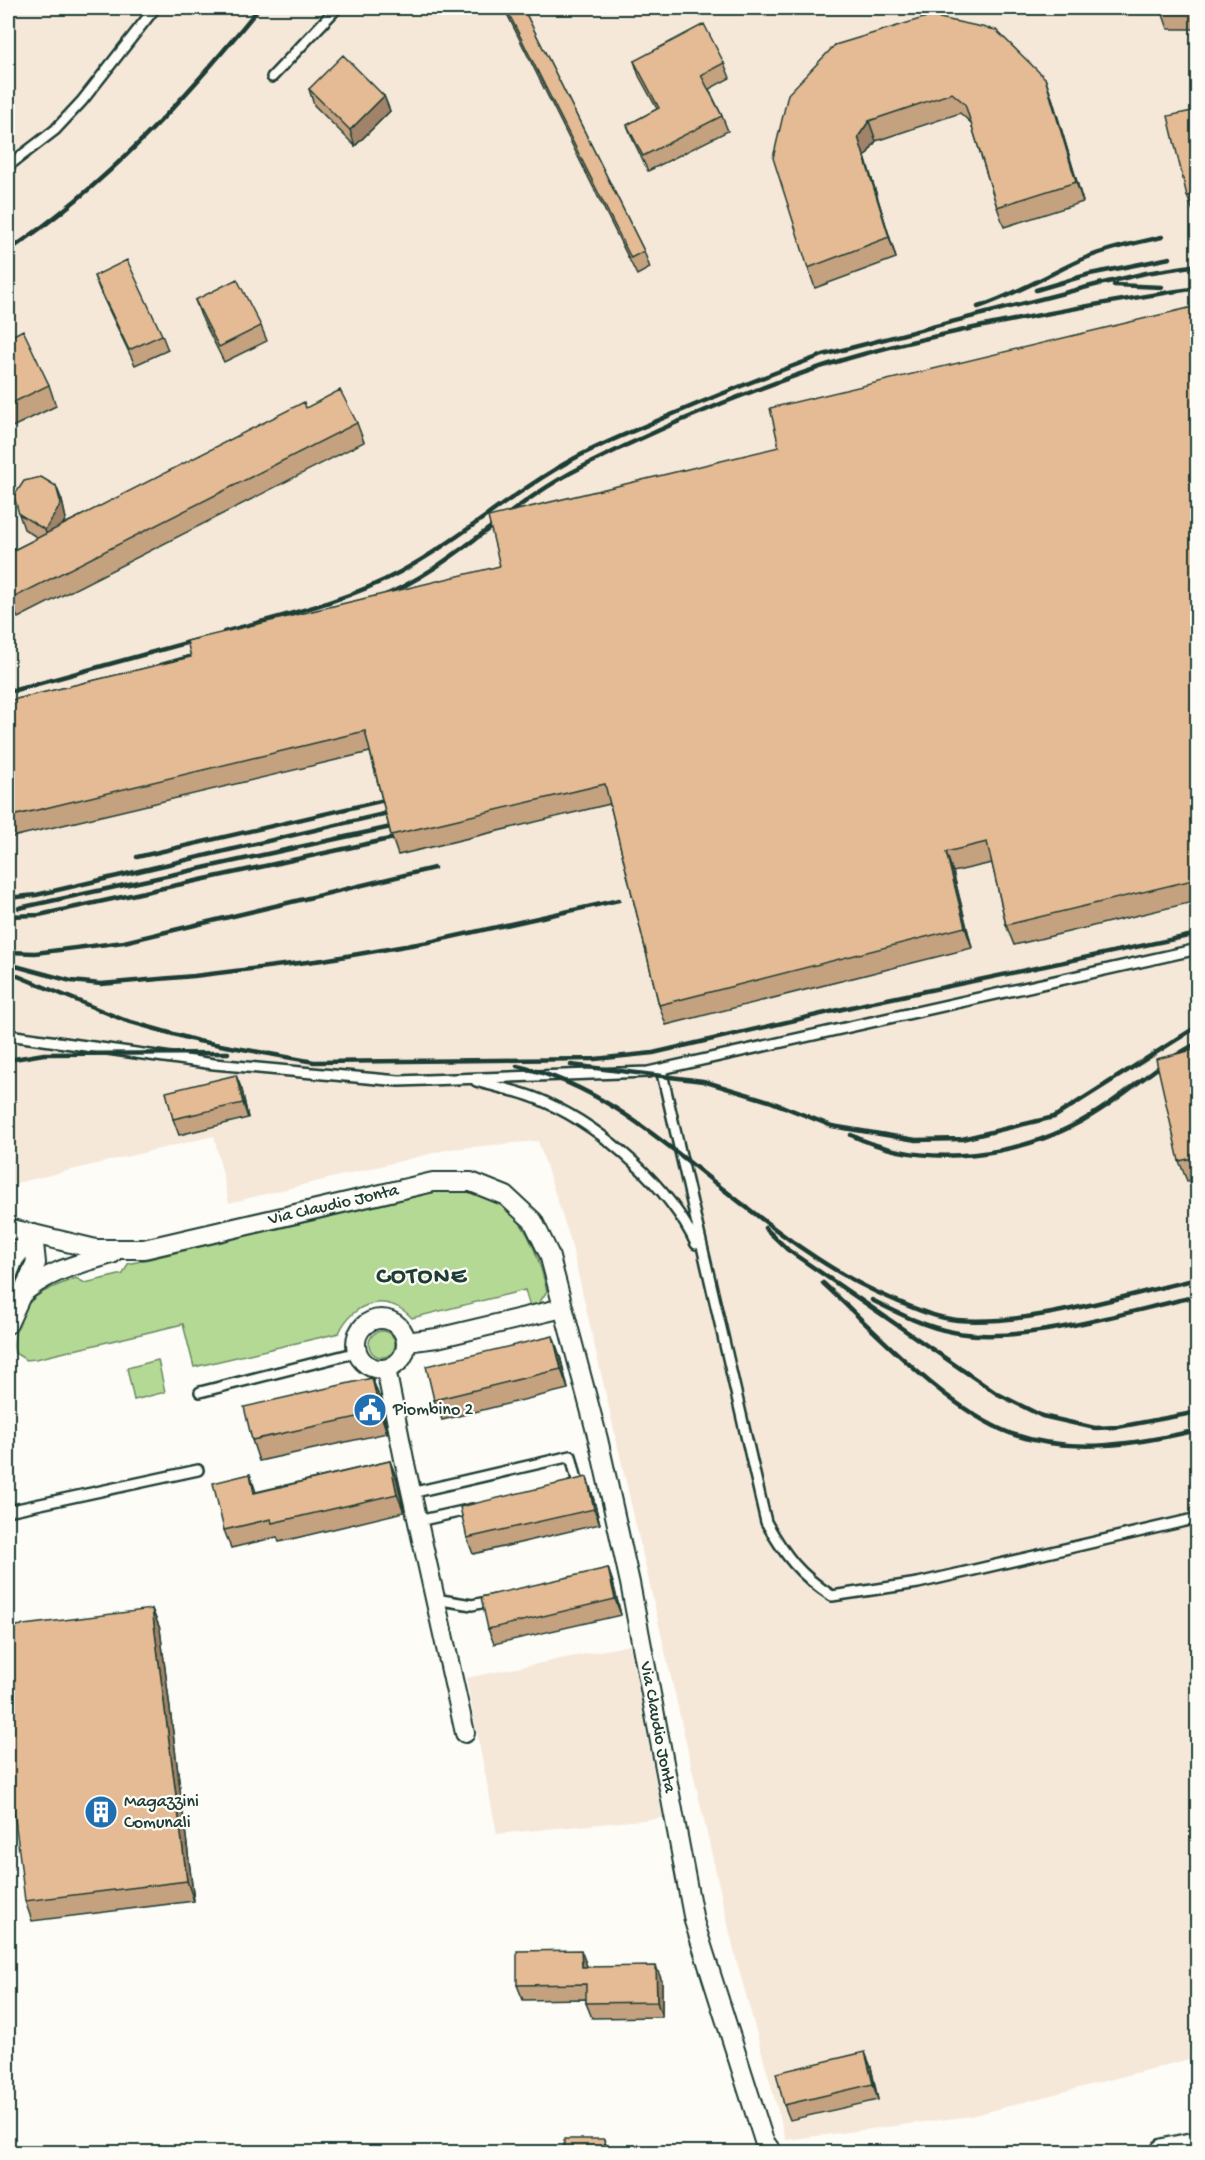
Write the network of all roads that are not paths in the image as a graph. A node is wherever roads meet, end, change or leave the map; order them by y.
1 (155, 8) edge
2 (337, 8) edge
3 (272, 77) dead end
4 (8, 166) edge
5 (1197, 949) edge
6 (8, 1035) edge
7 (661, 1069) junction
8 (468, 1079) junction
9 (8, 1228) edge
10 (33, 1234) junction
11 (123, 1251) junction
12 (703, 1259) junction
13 (8, 1274) edge
14 (21, 1295) junction
15 (563, 1308) junction
16 (8, 1324) edge
17 (406, 1342) junction
18 (358, 1352) junction
19 (386, 1369) junction
20 (200, 1392) dead end
21 (198, 1470) dead end
22 (567, 1487) edge
23 (411, 1493) junction
24 (487, 1505) edge
25 (8, 1511) edge
26 (1197, 1518) edge
27 (418, 1521) junction
28 (505, 1598) edge
29 (435, 1599) junction
30 (465, 1733) dead end
31 (1197, 2145) edge
32 (766, 2149) edge
33 (1164, 2152) edge

1 - 4 lane
2 - 3 lane
5 - 7 lane
6 - 8 lane
7 - 8 lane
7 - 12 lane
8 - 12 lane
9 - 10 street, Via Claudio Jonta
10 - 11 street, Via Claudio Jonta
10 - 13 street
10 - 14 street
11 - 14 street
11 - 15 street, Via Claudio Jonta
12 - 26 lane
14 - 16 street
15 - 17 street
15 - 32 street, Via Claudio Jonta
17 - 18 street
17 - 19 street
18 - 19 street
18 - 20 lane
19 - 23 street
21 - 25 lane
22 - 23 lane
23 - 27 street
24 - 27 lane
27 - 29 street
28 - 29 lane
29 - 30 street
31 - 33 main road

